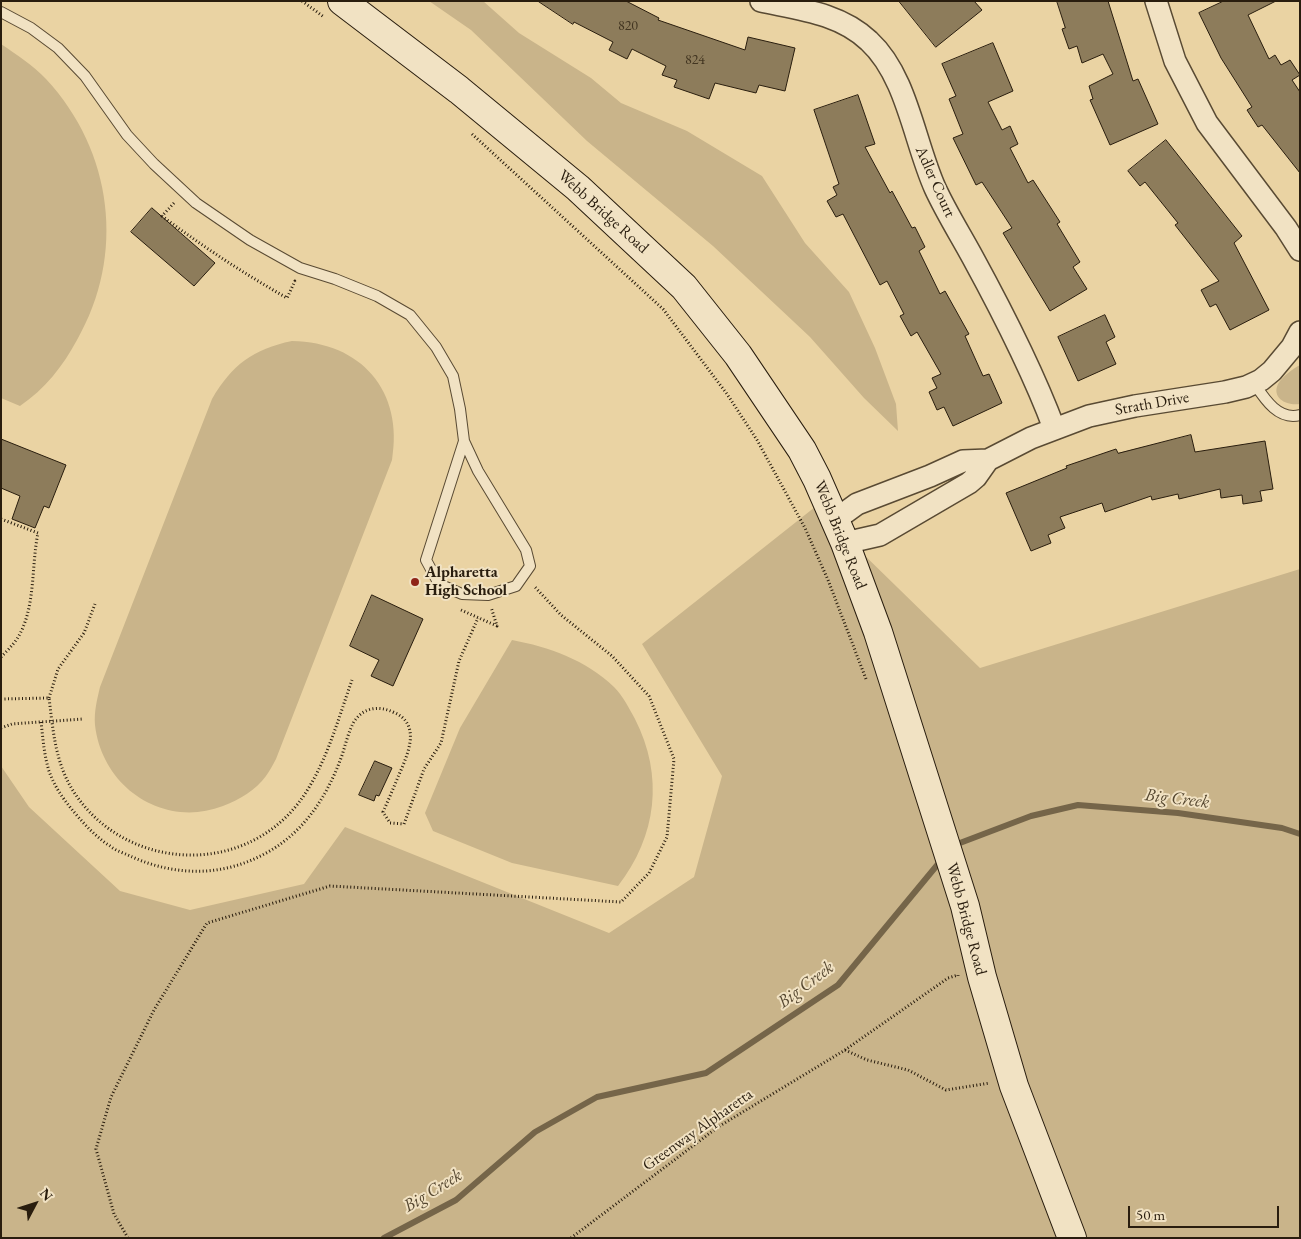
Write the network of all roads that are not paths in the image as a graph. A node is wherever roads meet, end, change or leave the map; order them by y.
1 (761, 1) edge
2 (1156, 1) edge
3 (333, 10) edge
4 (1, 12) edge
5 (1300, 250) edge
6 (1299, 338) edge
7 (1254, 383) junction
8 (1300, 415) edge
9 (1054, 428) junction
10 (464, 441) junction
11 (943, 484) junction
12 (840, 531) junction
13 (1072, 1238) edge

1 - 9 street, Adler Court
2 - 5 street
3 - 12 street, Webb Bridge Road
4 - 10 lane
6 - 7 street, Strath Drive
7 - 8 lane
7 - 9 street, Strath Drive
9 - 11 street, Strath Drive
10 - 10 lane
11 - 12 street, Strath Drive
11 - 12 street, Strath Drive
12 - 13 street, Webb Bridge Road

